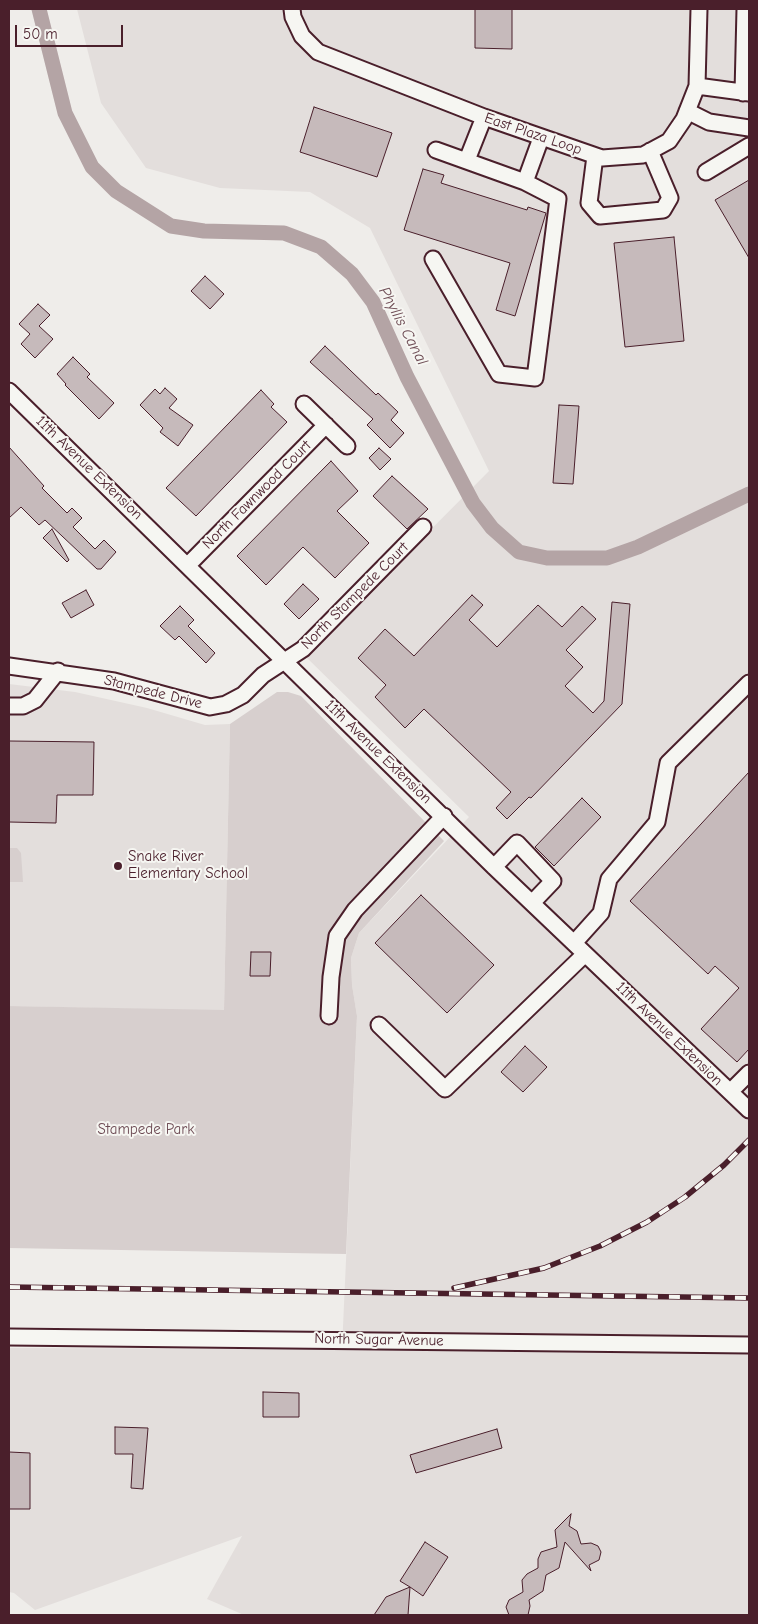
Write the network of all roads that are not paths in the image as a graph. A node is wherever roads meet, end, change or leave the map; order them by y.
1 (292, 9) edge
2 (699, 9) edge
3 (745, 9) edge
4 (697, 86) junction
5 (746, 93) edge
6 (687, 111) junction
7 (484, 117) junction
8 (749, 128) edge
9 (541, 138) junction
10 (749, 146) edge
11 (436, 150) dead end
12 (650, 151) junction
13 (595, 156) junction
14 (467, 160) junction
15 (706, 172) dead end
16 (525, 182) junction
17 (433, 259) dead end
18 (9, 391) edge
19 (304, 404) dead end
20 (326, 425) junction
21 (347, 446) dead end
22 (423, 527) dead end
23 (188, 565) junction
24 (284, 661) junction
25 (9, 666) edge
26 (58, 671) junction
27 (749, 683) edge
28 (9, 706) edge
29 (444, 816) junction
30 (494, 867) junction
31 (532, 903) junction
32 (574, 943) junction
33 (585, 954) junction
34 (329, 1016) dead end
35 (379, 1025) dead end
36 (749, 1072) edge
37 (730, 1092) junction
38 (749, 1110) edge
39 (9, 1337) edge
40 (749, 1345) edge

1 - 7 street, East Plaza Loop
2 - 4 street, East Plaza Loop
3 - 5 street
4 - 5 street
4 - 6 street, East Plaza Loop
6 - 8 street
6 - 12 street, East Plaza Loop
7 - 9 street, East Plaza Loop
7 - 14 street
9 - 13 street, East Plaza Loop
9 - 16 street
10 - 15 street
11 - 14 street
12 - 13 street, East Plaza Loop
12 - 13 street
14 - 16 street
16 - 17 street
18 - 23 street, 11th Avenue Extension
19 - 20 street
20 - 21 street
20 - 23 street, North Fawnwood Court
22 - 24 street, North Stampede Court
23 - 24 street, 11th Avenue Extension
24 - 26 street, Stampede Drive
24 - 29 street, 11th Avenue Extension
25 - 26 street, Stampede Drive
26 - 28 street
27 - 32 street
29 - 30 street, 11th Avenue Extension
29 - 34 street
30 - 31 street, 11th Avenue Extension
30 - 31 street
31 - 32 street, 11th Avenue Extension
32 - 33 street, 11th Avenue Extension
33 - 35 street
33 - 37 street, 11th Avenue Extension
36 - 37 street
37 - 38 street, 11th Avenue Extension
39 - 40 street, North Sugar Avenue

